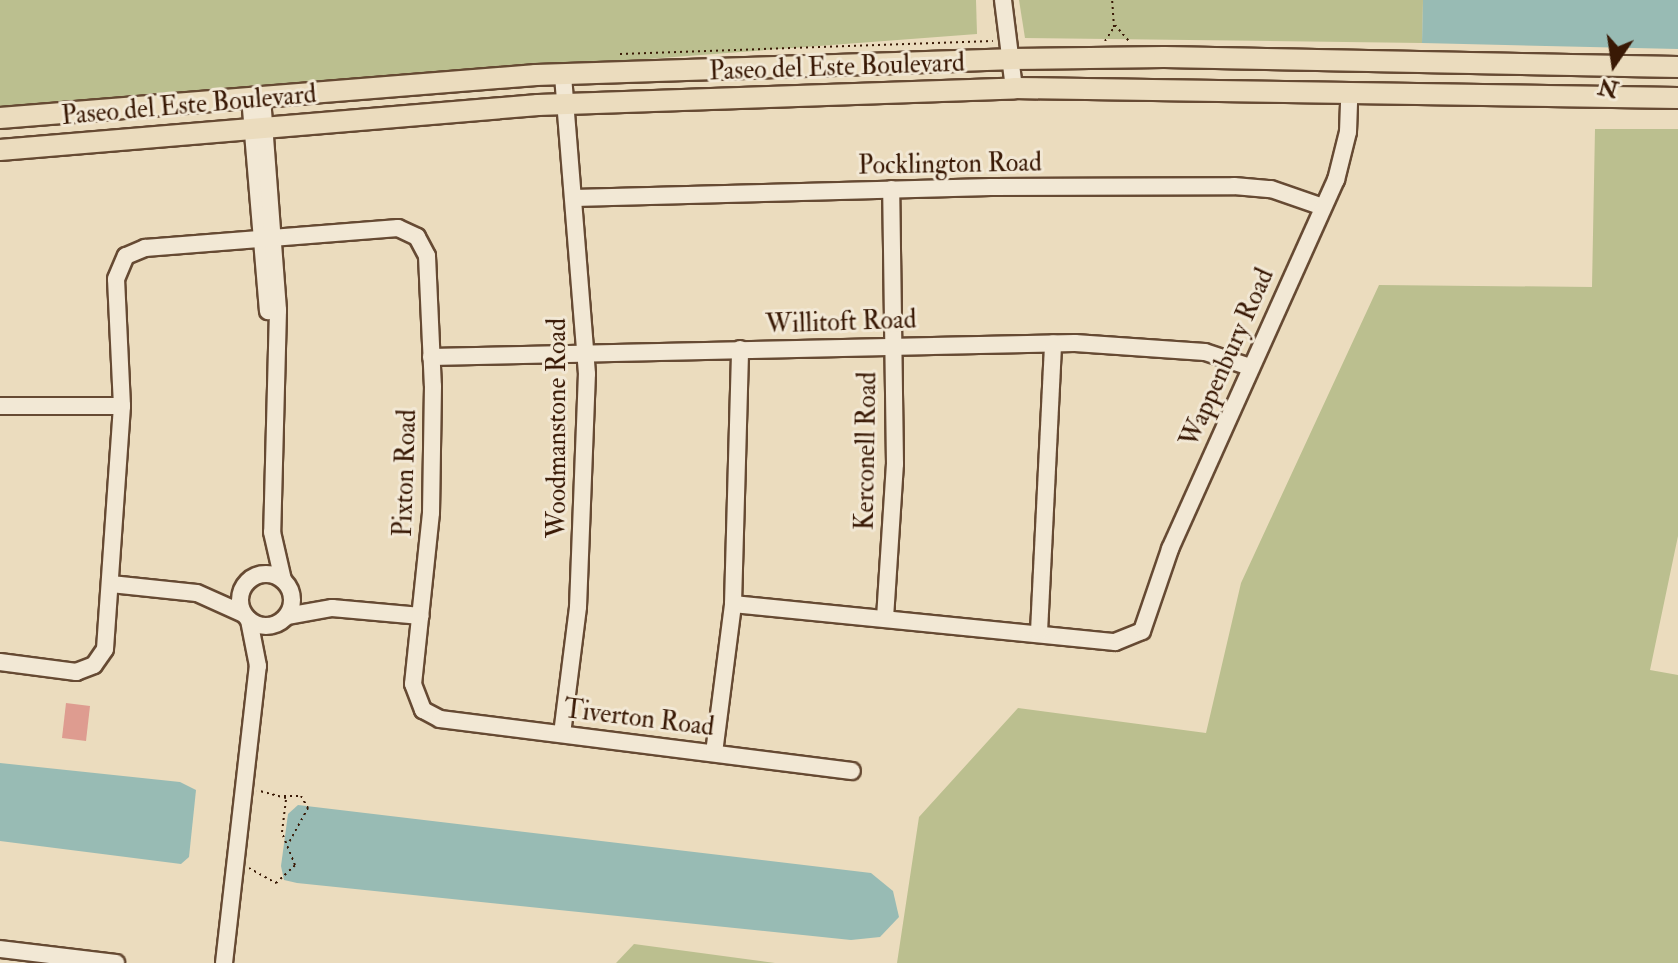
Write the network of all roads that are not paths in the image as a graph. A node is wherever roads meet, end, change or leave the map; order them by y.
1 (1003, 0) edge
2 (1009, 59) junction
3 (1678, 67) edge
4 (563, 74) junction
5 (1014, 88) junction
6 (1349, 94) junction
7 (256, 97) junction
8 (1678, 98) edge
9 (566, 104) junction
10 (0, 118) edge
11 (258, 125) junction
12 (0, 150) edge
13 (891, 189) junction
14 (574, 198) junction
15 (1323, 207) junction
16 (268, 238) junction
17 (1053, 343) junction
18 (892, 346) junction
19 (740, 349) junction
20 (586, 353) junction
21 (431, 357) junction
22 (1250, 367) junction
23 (0, 406) edge
24 (122, 406) junction
25 (272, 532) junction
26 (251, 580) junction
27 (111, 584) junction
28 (286, 585) junction
29 (197, 593) junction
30 (733, 604) junction
31 (332, 608) junction
32 (421, 616) junction
33 (246, 617) junction
34 (885, 618) junction
35 (282, 620) junction
36 (1039, 632) junction
37 (0, 662) edge
38 (258, 666) junction
39 (423, 710) joint
40 (562, 734) junction
41 (714, 753) junction
42 (852, 771) dead end
43 (0, 949) edge
44 (58, 960) edge
45 (116, 963) edge
46 (224, 963) edge

1 - 2 street
2 - 3 main road, Paseo del Este Boulevard
2 - 4 main road, Paseo del Este Boulevard
2 - 5 street
4 - 7 main road, Paseo del Este Boulevard
4 - 9 street, Woodmanstone Road
5 - 6 main road, Paseo del Este Boulevard
5 - 9 main road, Paseo del Este Boulevard
6 - 8 main road, Paseo del Este Boulevard
6 - 15 street, Wappenbury Road
7 - 10 main road, Paseo del Este Boulevard
7 - 11 street
9 - 11 main road, Paseo del Este Boulevard
9 - 14 street, Woodmanstone Road
11 - 12 main road, Paseo del Este Boulevard
11 - 16 street
13 - 14 street, Pocklington Road
13 - 15 street, Pocklington Road
13 - 18 street, Kerconell Road
14 - 20 street, Woodmanstone Road
15 - 22 street, Wappenbury Road
16 - 21 street, Pixton Road
16 - 24 street
16 - 25 street
17 - 18 street, Willitoft Road
17 - 22 street, Willitoft Road
17 - 36 street
18 - 19 street, Willitoft Road
18 - 34 street, Kerconell Road
19 - 20 street, Willitoft Road
19 - 30 street
20 - 21 street, Willitoft Road
20 - 40 street, Woodmanstone Road
21 - 32 street, Pixton Road
22 - 36 street, Wappenbury Road
23 - 24 street
24 - 27 street
25 - 26 street
25 - 28 street
26 - 28 street
26 - 29 street
26 - 33 street
27 - 29 street
27 - 37 street
28 - 31 street
28 - 35 street
29 - 33 street
30 - 34 street
30 - 41 street
31 - 32 street
31 - 35 street
32 - 39 street, Pixton Road
33 - 35 street
33 - 38 street
34 - 36 street
35 - 38 street
38 - 46 street
39 - 40 street, Tiverton Road
40 - 41 street, Tiverton Road
41 - 42 street, Tiverton Road
43 - 44 street
44 - 45 street

